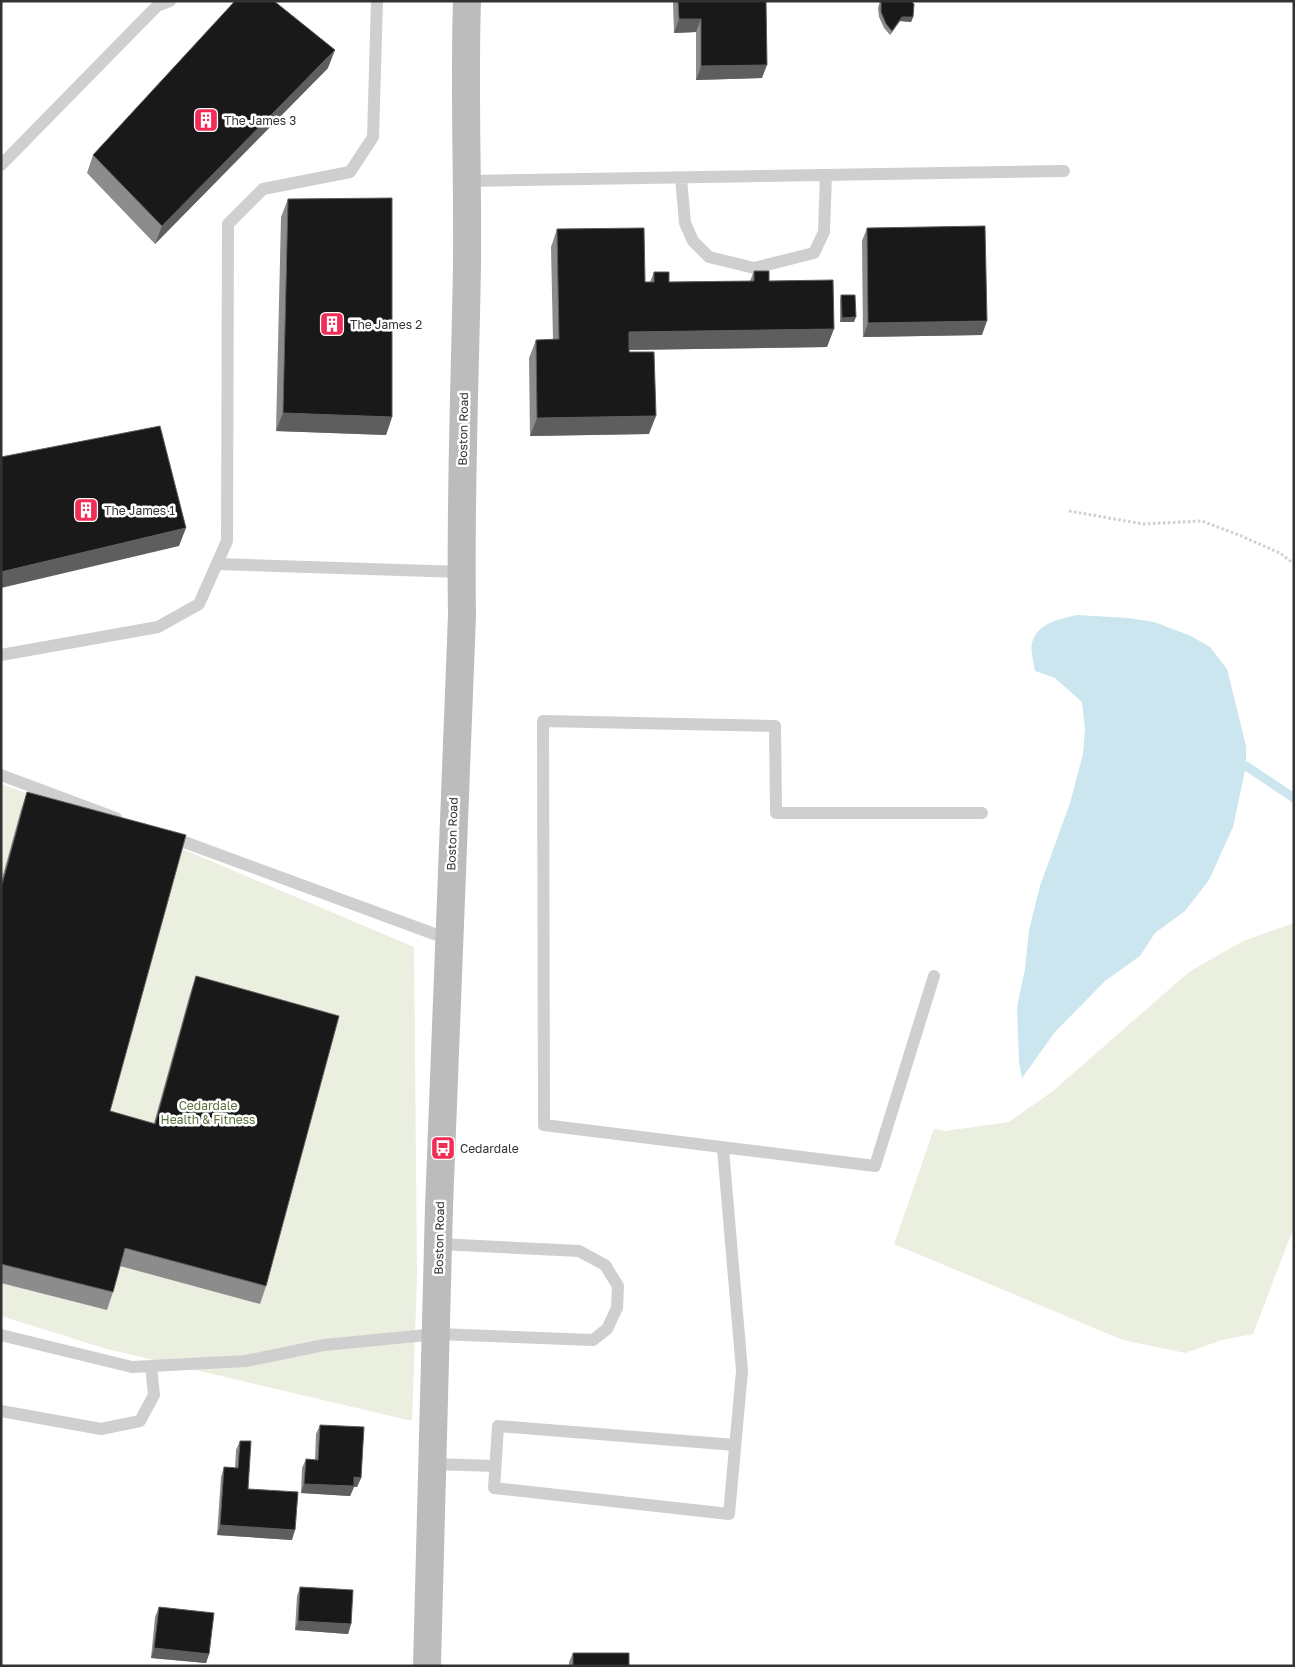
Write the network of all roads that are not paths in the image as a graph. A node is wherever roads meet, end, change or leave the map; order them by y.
1 (170, 1) edge
2 (376, 1) edge
3 (467, 1) edge
4 (1, 165) edge
5 (1064, 171) dead end
6 (826, 175) junction
7 (681, 178) junction
8 (466, 181) junction
9 (217, 564) junction
10 (461, 572) junction
11 (1, 655) edge
12 (1, 775) edge
13 (982, 813) dead end
14 (128, 822) edge
15 (156, 832) edge
16 (448, 939) junction
17 (934, 976) dead end
18 (723, 1149) junction
19 (438, 1244) junction
20 (437, 1334) junction
21 (1, 1336) edge
22 (151, 1366) junction
23 (1, 1411) edge
24 (736, 1445) junction
25 (432, 1464) junction
26 (496, 1466) junction
27 (427, 1666) edge

1 - 4 lane
2 - 9 lane
3 - 8 street, Boston Road
5 - 6 lane
6 - 7 lane
6 - 7 lane
7 - 8 lane
8 - 10 street, Boston Road
9 - 10 lane
9 - 11 lane
10 - 16 street, Boston Road
12 - 14 lane
13 - 18 lane
15 - 16 lane
16 - 19 street, Boston Road
17 - 18 lane
18 - 24 lane
19 - 20 street, Boston Road
19 - 20 lane
20 - 22 lane
20 - 25 street, Boston Road
21 - 22 lane
22 - 23 lane
24 - 26 lane
24 - 26 lane
25 - 26 lane
25 - 27 street, Boston Road

